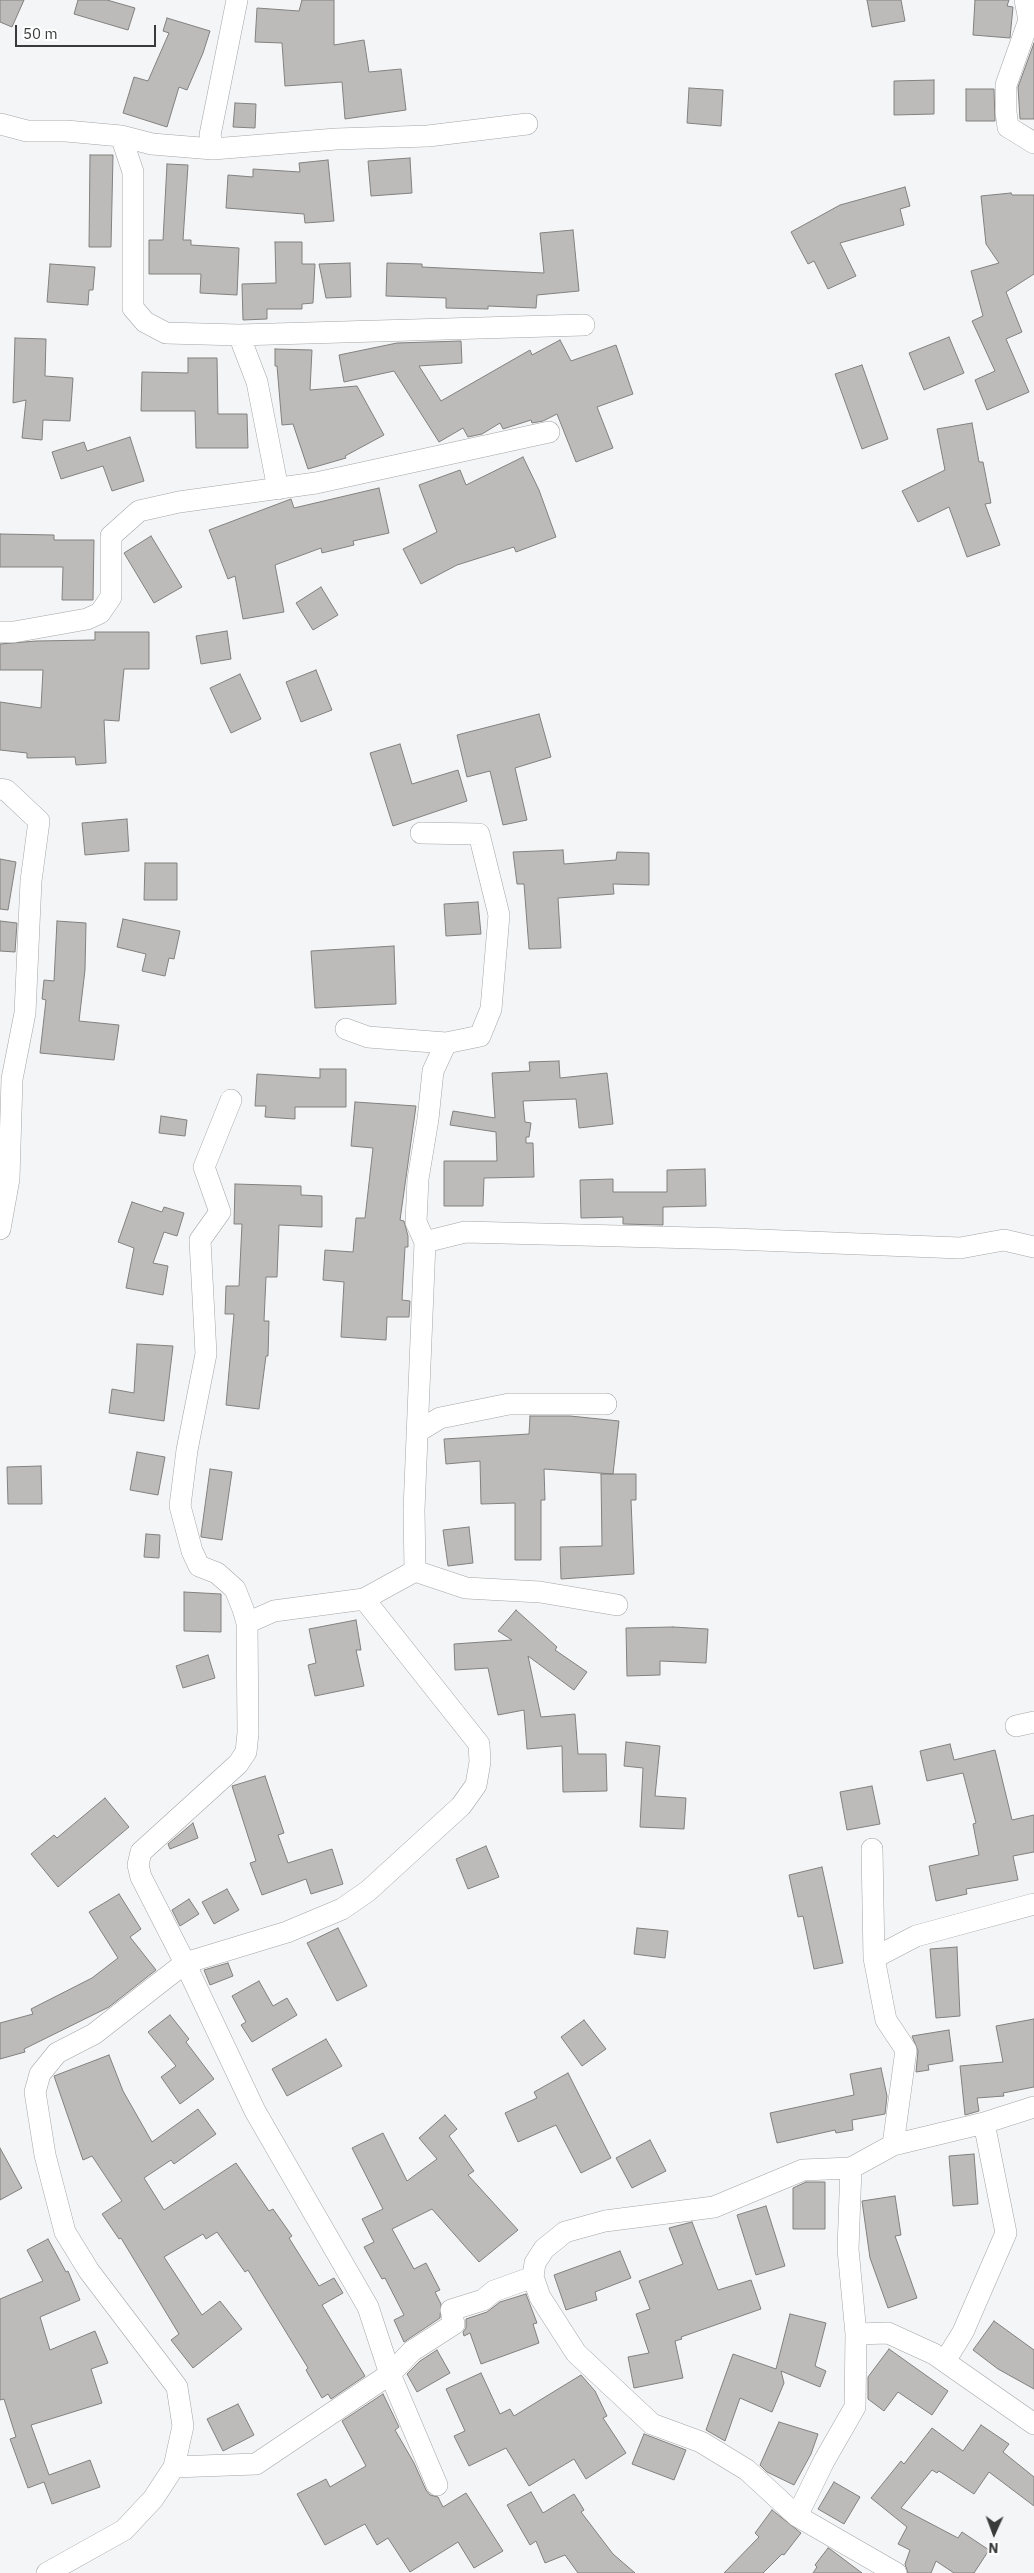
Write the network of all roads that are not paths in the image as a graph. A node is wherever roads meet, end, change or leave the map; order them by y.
1 (238, 0) edge
2 (1024, 0) edge
3 (0, 124) edge
4 (527, 124) dead end
5 (121, 136) junction
6 (1034, 143) edge
7 (152, 144) junction
8 (213, 149) junction
9 (133, 172) junction
10 (584, 325) dead end
11 (239, 336) junction
12 (549, 432) dead end
13 (278, 489) junction
14 (0, 632) edge
15 (0, 789) edge
16 (421, 832) dead end
17 (346, 1029) dead end
18 (446, 1042) junction
19 (231, 1100) dead end
20 (0, 1229) edge
21 (425, 1242) junction
22 (1034, 1247) edge
23 (606, 1404) dead end
24 (418, 1405) junction
25 (440, 1418) junction
26 (417, 1432) junction
27 (416, 1571) junction
28 (364, 1599) junction
29 (617, 1605) dead end
30 (247, 1623) junction
31 (872, 1849) dead end
32 (1034, 1904) edge
33 (874, 1958) junction
34 (185, 1963) junction
35 (1034, 2106) edge
36 (984, 2123) junction
37 (893, 2145) junction
38 (851, 2168) junction
39 (533, 2277) junction
40 (856, 2334) junction
41 (945, 2361) junction
42 (390, 2374) junction
43 (1034, 2424) edge
44 (174, 2467) junction
45 (437, 2485) dead end
46 (797, 2516) junction
47 (893, 2572) edge
48 (47, 2573) edge

1 - 8 street
2 - 6 street
3 - 5 street
4 - 8 street
5 - 7 street
5 - 9 street
7 - 8 street
7 - 9 street
9 - 11 street
10 - 11 street
11 - 13 street
12 - 13 street
13 - 14 street
15 - 20 street
16 - 18 street
17 - 18 street
18 - 21 street
19 - 30 street
21 - 22 street
21 - 24 street
23 - 25 street
24 - 25 street
24 - 26 street
25 - 26 street
26 - 27 street
27 - 28 street
27 - 29 street
28 - 30 street
28 - 34 street
30 - 34 street
31 - 33 street
32 - 33 street
33 - 37 street
34 - 42 street
34 - 44 street
35 - 36 street
36 - 37 street
36 - 41 street
37 - 38 street
38 - 39 street
38 - 40 street
39 - 42 street
39 - 46 street
40 - 41 street
40 - 46 street
41 - 43 street
42 - 44 street
42 - 45 street
44 - 48 street
46 - 47 street

